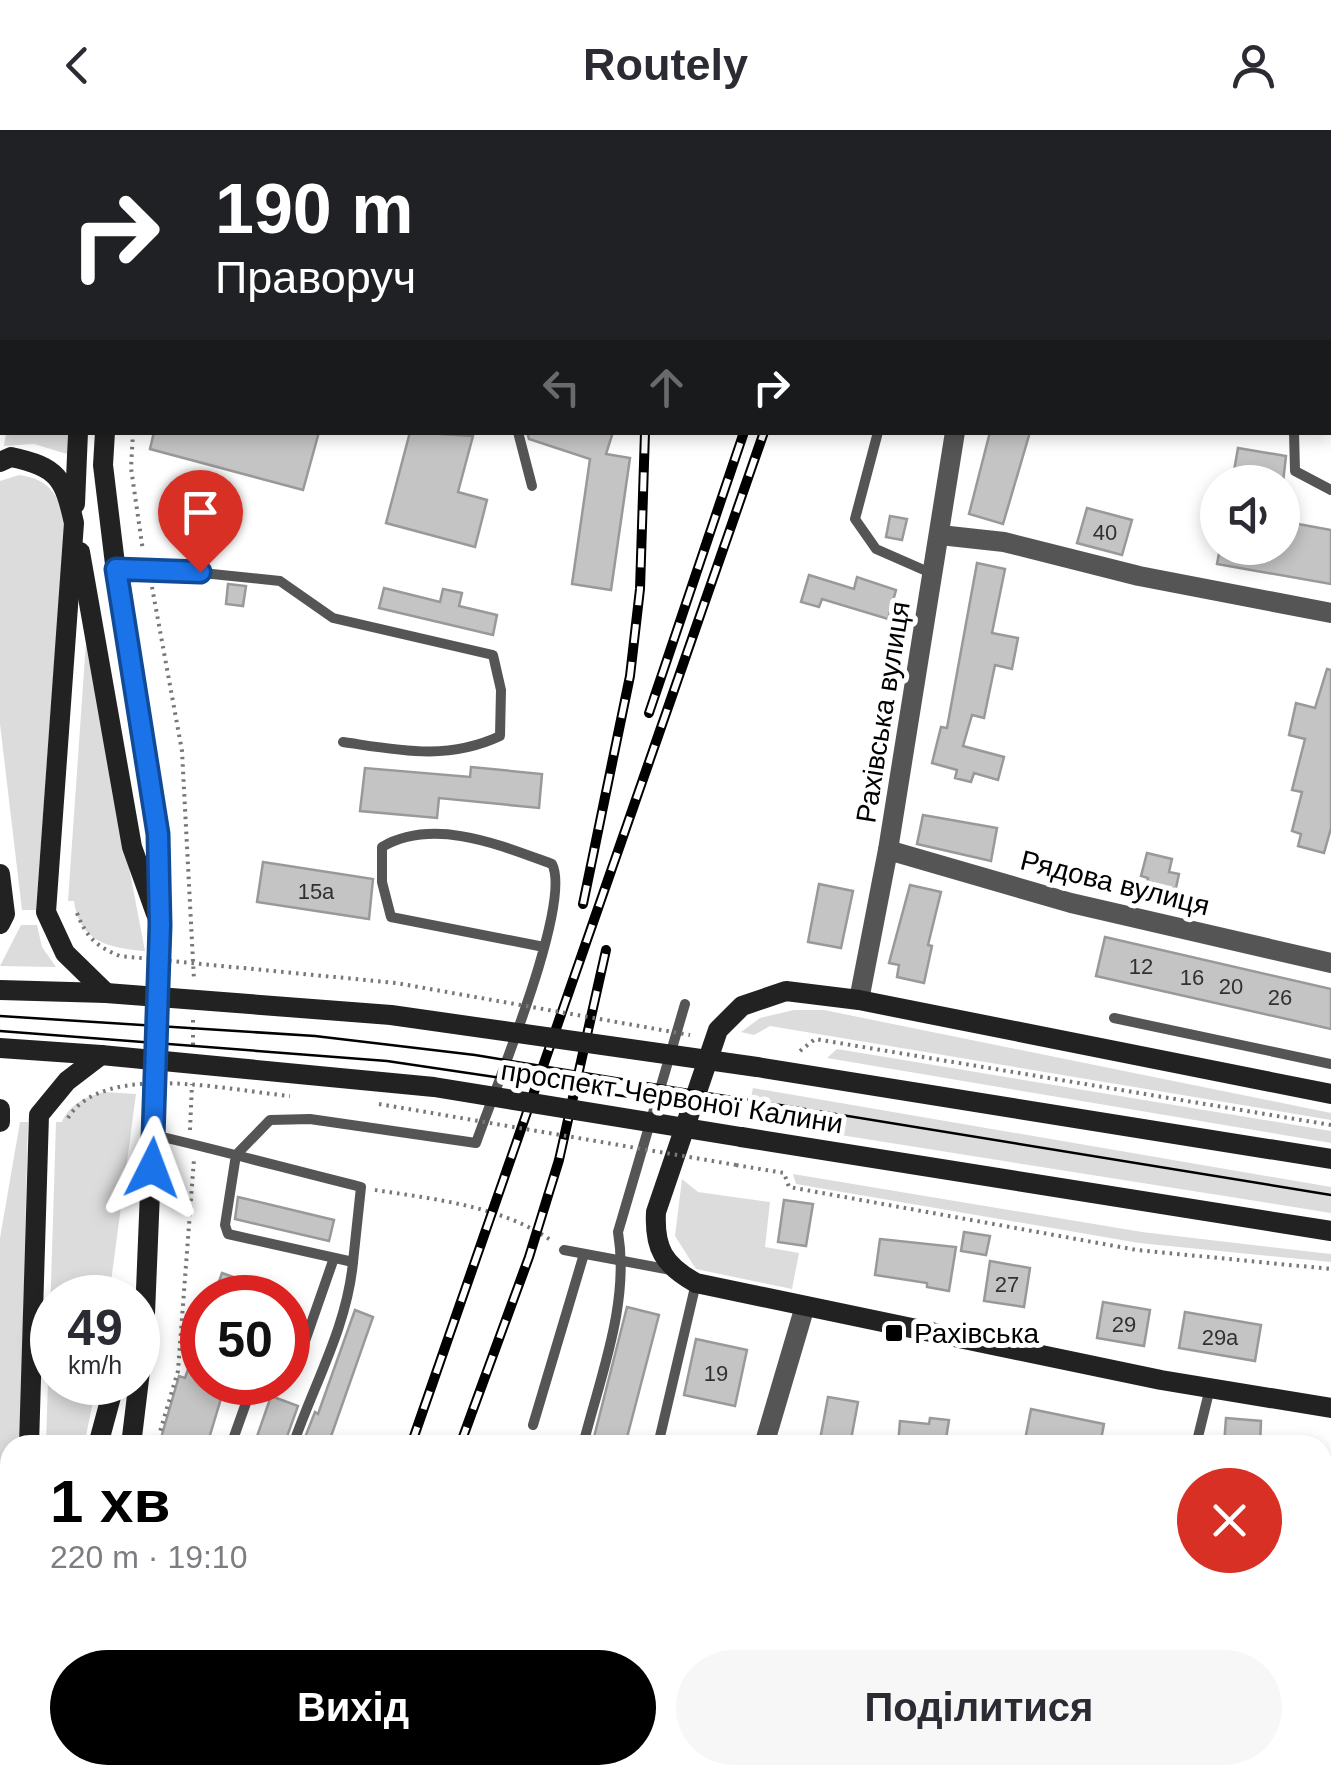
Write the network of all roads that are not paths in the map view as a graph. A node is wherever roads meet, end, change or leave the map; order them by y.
1 (78, 435) edge
2 (106, 435) edge
3 (519, 435) edge
4 (877, 435) edge
5 (955, 435) edge
6 (1294, 435) edge
7 (0, 462) edge
8 (532, 486) dead end
9 (1331, 490) edge
10 (74, 523) junction
11 (940, 535) junction
12 (116, 569) junction
13 (934, 574) junction
14 (1331, 613) edge
15 (342, 742) dead end
16 (888, 850) junction
17 (0, 874) edge
18 (2, 919) edge
19 (160, 925) junction
20 (544, 948) junction
21 (1330, 959) edge
22 (0, 990) edge
23 (106, 993) junction
24 (859, 1000) junction
25 (685, 1004) dead end
26 (1114, 1018) dead end
27 (0, 1048) edge
28 (101, 1055) junction
29 (1331, 1064) edge
30 (1331, 1094) edge
31 (154, 1135) junction
32 (236, 1155) junction
33 (1331, 1160) edge
34 (1331, 1231) edge
35 (564, 1250) road end
36 (584, 1254) junction
37 (334, 1258) junction
38 (623, 1261) junction
39 (353, 1262) junction
40 (146, 1266) junction
41 (673, 1270) junction
42 (144, 1275) edge
43 (696, 1283) junction
44 (805, 1306) junction
45 (310, 1327) edge
46 (1210, 1388) junction
47 (109, 1405) edge
48 (246, 1405) edge
49 (1331, 1408) edge
50 (533, 1425) dead end
51 (28, 1435) edge
52 (101, 1435) edge
53 (132, 1435) edge
54 (235, 1435) edge
55 (296, 1435) edge
56 (585, 1435) edge
57 (660, 1435) edge
58 (767, 1435) edge
59 (1198, 1435) edge

1 - 10 main road
2 - 12 main road
3 - 8 lane
4 - 13 lane
5 - 11 street, Рахівська вулиця
6 - 9 lane
7 - 10 main road
10 - 19 main road
10 - 23 main road
11 - 13 street, Рахівська вулиця
11 - 14 street
12 - 15 lane
12 - 19 main road
13 - 16 street, Рахівська вулиця
16 - 21 street, Рядова вулиця
16 - 24 street, Рахівська вулиця
17 - 18 main road
19 - 31 main road
20 - 20 lane
20 - 32 lane
22 - 23 main road, проспект Червоної Калини
23 - 33 main road, проспект Червоної Калини, bridge
24 - 30 main road
24 - 41 main road
25 - 38 lane
26 - 29 lane
27 - 28 main road, проспект Червоної Калини
28 - 34 main road, проспект Червоної Калини, bridge
28 - 51 main road
31 - 32 lane
31 - 40 main road
32 - 37 lane
32 - 39 lane
35 - 36 lane
36 - 38 lane
36 - 50 lane
37 - 39 lane
37 - 45 lane
38 - 41 lane
38 - 56 lane
39 - 55 lane
40 - 42 main road
40 - 53 main road
41 - 43 main road
43 - 44 main road
43 - 57 lane
44 - 46 main road
44 - 58 street
46 - 49 main road
46 - 59 lane
47 - 52 main road
48 - 54 lane

